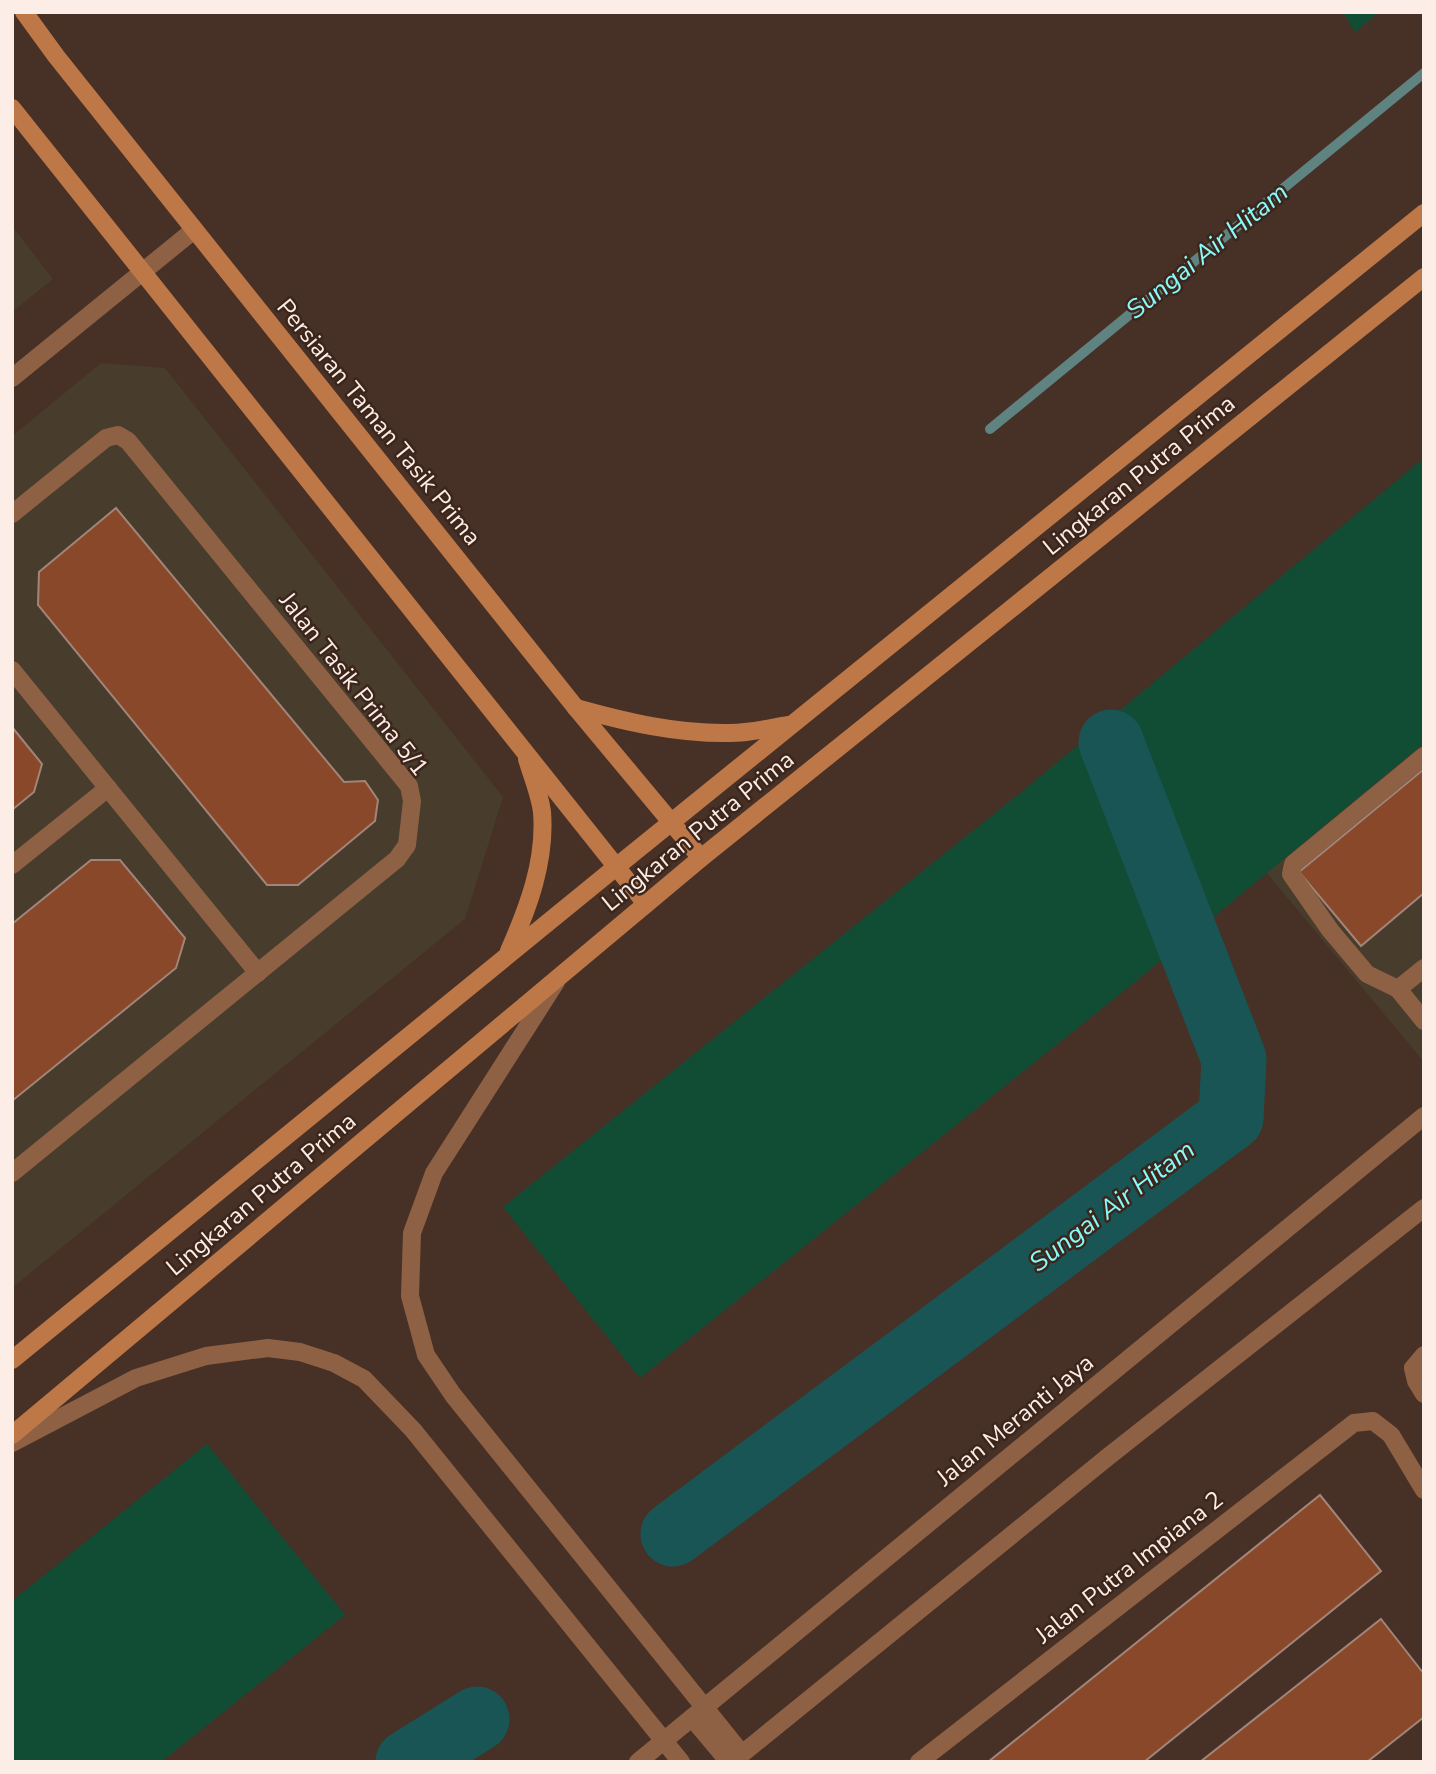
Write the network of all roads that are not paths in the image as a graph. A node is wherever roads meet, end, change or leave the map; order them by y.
1 (24, 12) edge
2 (12, 108) edge
3 (1424, 213) edge
4 (194, 230) junction
5 (142, 272) junction
6 (1424, 277) edge
7 (12, 378) edge
8 (12, 514) edge
9 (12, 670) edge
10 (576, 708) junction
11 (791, 724) junction
12 (524, 750) junction
13 (1424, 756) edge
14 (108, 788) junction
15 (670, 822) junction
16 (701, 858) junction
17 (12, 865) edge
18 (615, 867) junction
19 (646, 904) junction
20 (508, 954) junction
21 (1424, 968) edge
22 (258, 974) junction
23 (560, 976) junction
24 (1398, 989) junction
25 (1424, 1021) edge
26 (1424, 1116) edge
27 (12, 1173) edge
28 (1424, 1208) edge
29 (12, 1360) edge
30 (1418, 1361) edge
31 (1424, 1394) edge
32 (12, 1435) edge
33 (12, 1443) edge
34 (1424, 1490) edge
35 (698, 1713) junction
36 (664, 1741) junction
37 (734, 1759) edge
38 (638, 1762) edge
39 (681, 1762) edge
40 (919, 1762) edge

1 - 4 main road, Persiaran Taman Tasik Prima
2 - 5 main road
3 - 11 main road, Lingkaran Putra Prima
4 - 5 street
4 - 10 main road, Persiaran Taman Tasik Prima
5 - 7 street
5 - 12 main road
6 - 16 main road, Lingkaran Putra Prima
8 - 22 street, Jalan Tasik Prima 5/1
9 - 14 street
10 - 11 main road
10 - 15 main road, Persiaran Taman Tasik Prima
11 - 15 main road, Lingkaran Putra Prima
12 - 18 main road
12 - 20 main road
13 - 24 street
14 - 17 street
14 - 22 street
15 - 16 main road, Persiaran Taman Tasik Prima
15 - 18 main road, Lingkaran Putra Prima
16 - 19 main road, Lingkaran Putra Prima
18 - 19 main road
18 - 20 main road, Lingkaran Putra Prima
19 - 23 main road, Lingkaran Putra Prima
20 - 29 main road, Lingkaran Putra Prima
21 - 24 street
22 - 27 street, Jalan Tasik Prima 5/1
23 - 32 main road, Lingkaran Putra Prima
23 - 35 street
24 - 25 street
26 - 35 street, Jalan Meranti Jaya
28 - 37 street
30 - 31 street
33 - 36 street
34 - 40 street, Jalan Putra Impiana 2
35 - 36 street, Jalan Meranti Jaya
35 - 37 street
36 - 38 street, Jalan Meranti Jaya
36 - 39 street

